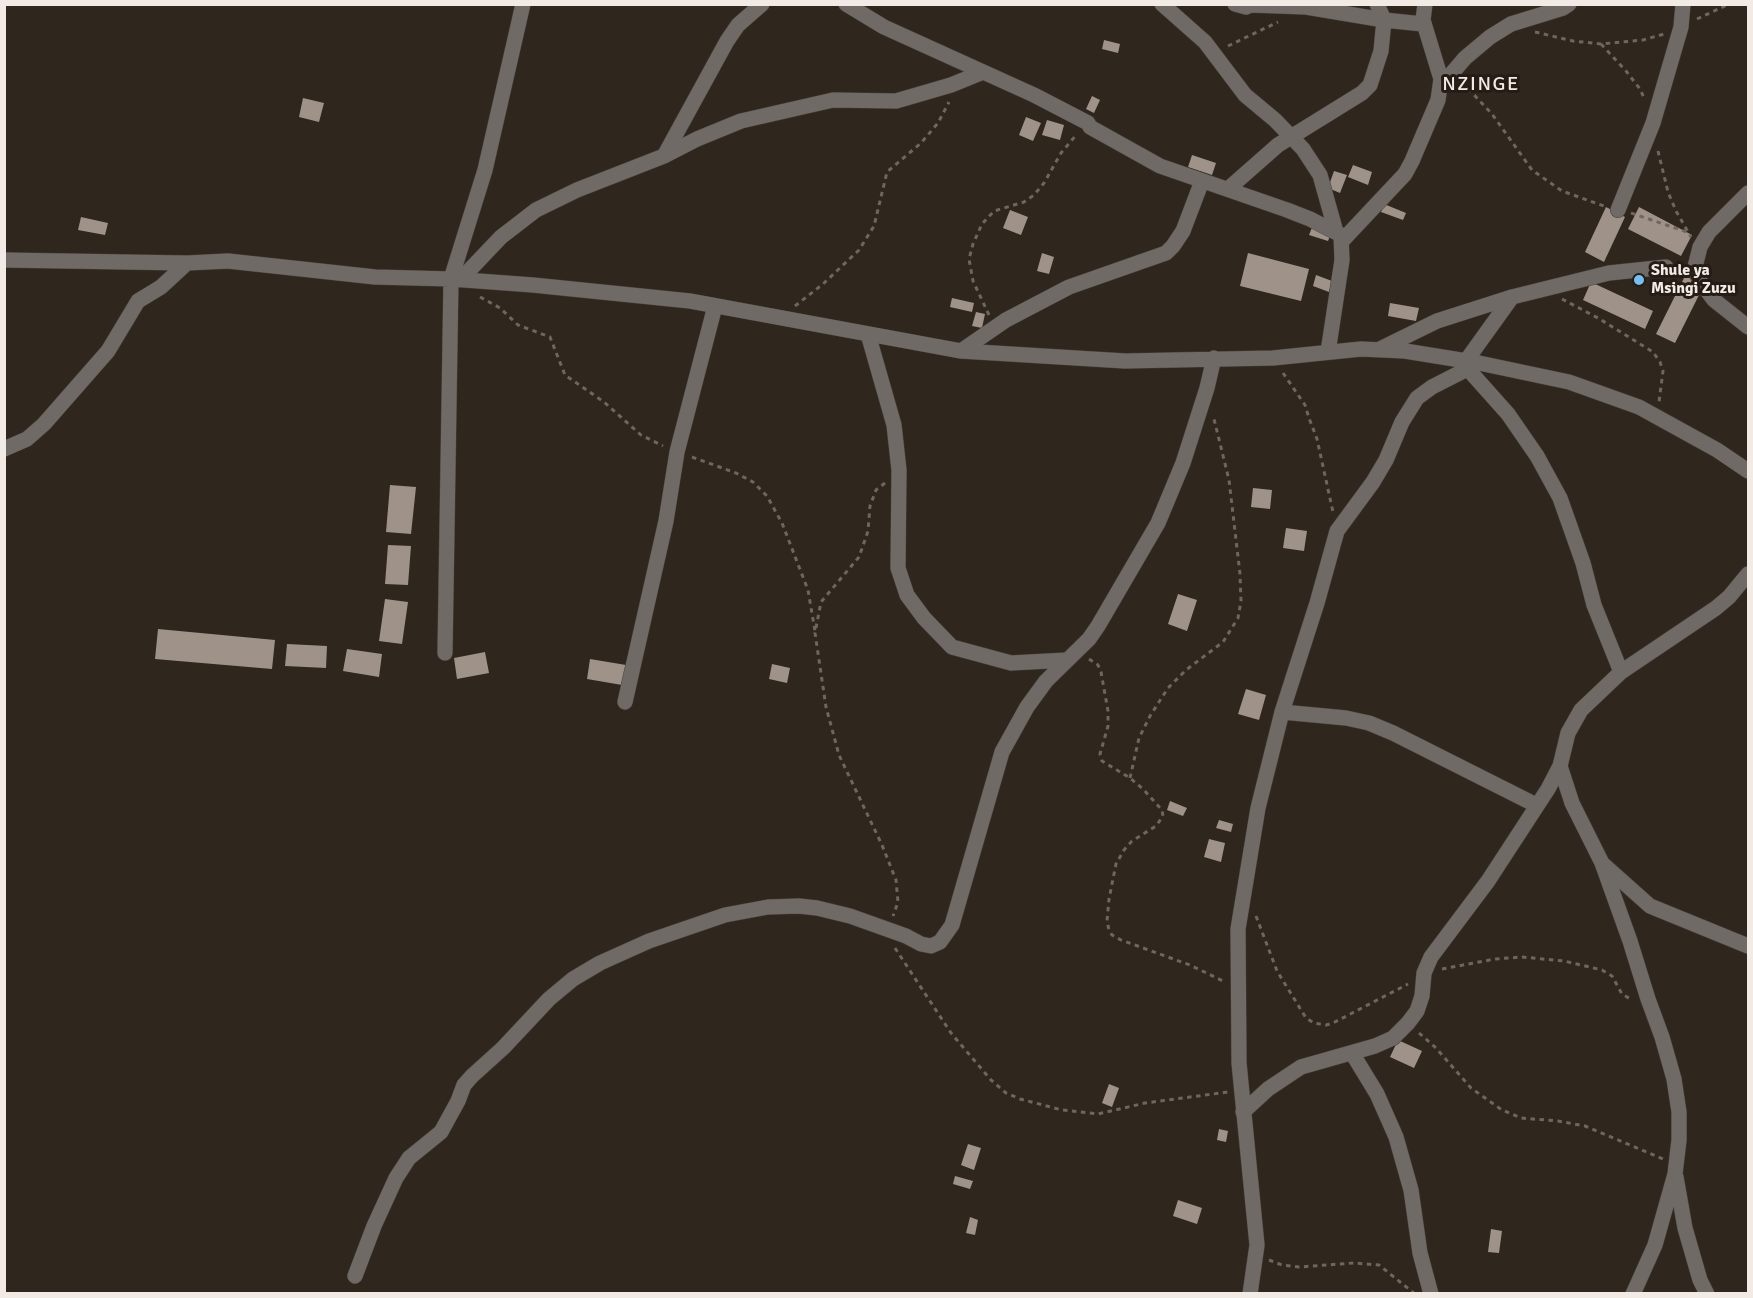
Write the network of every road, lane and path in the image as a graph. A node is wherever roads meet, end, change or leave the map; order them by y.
1 (523, 4) edge
2 (762, 4) edge
3 (846, 4) edge
4 (1162, 4) edge
5 (1377, 4) edge
6 (1425, 4) edge
7 (1569, 4) edge
8 (1683, 4) edge
9 (1729, 4) edge
10 (1242, 5) edge
11 (1384, 20) junction
12 (1280, 21) dead end
13 (1423, 24) junction
14 (1511, 24) junction
15 (1681, 27) junction
16 (1215, 52) junction
17 (983, 72) junction
18 (1452, 72) junction
19 (951, 85) junction
20 (1441, 86) junction
21 (1088, 123) junction
22 (1290, 137) junction
23 (664, 156) junction
24 (1202, 181) junction
25 (1228, 189) junction
26 (1749, 193) edge
27 (1618, 210) junction
28 (1687, 232) dead end
29 (1339, 237) junction
30 (4, 260) edge
31 (187, 263) junction
32 (1666, 267) dead end
33 (454, 281) junction
34 (1545, 290) junction
35 (1512, 297) junction
36 (715, 306) junction
37 (780, 318) junction
38 (996, 327) junction
39 (1749, 327) edge
40 (868, 334) junction
41 (1380, 349) junction
42 (961, 351) junction
43 (1328, 352) junction
44 (1273, 357) junction
45 (1214, 358) junction
46 (1471, 364) junction
47 (1213, 415) dead end
48 (1657, 416) junction
49 (4, 448) edge
50 (677, 453) junction
51 (899, 470) junction
52 (1749, 471) edge
53 (1337, 531) junction
54 (1749, 574) edge
55 (815, 633) junction
56 (446, 653) dead end
57 (1070, 657) junction
58 (1621, 672) junction
59 (625, 702) dead end
60 (1282, 712) junction
61 (1560, 766) junction
62 (1130, 778) junction
63 (1536, 805) junction
64 (1602, 863) junction
65 (1245, 887) junction
66 (889, 929) junction
67 (1749, 946) edge
68 (1423, 977) junction
69 (1237, 990) junction
70 (1648, 999) junction
71 (1408, 1023) junction
72 (1352, 1053) junction
73 (1242, 1090) junction
74 (1243, 1112) junction
75 (1675, 1169) junction
76 (1256, 1253) junction
77 (356, 1276) dead end
78 (1250, 1293) edge
79 (1415, 1293) edge
80 (1431, 1293) edge
81 (1633, 1293) edge
82 (1707, 1293) edge

1 - 33 street
2 - 23 street
3 - 17 street
4 - 16 street
5 - 11 street
6 - 13 street
7 - 14 street
8 - 15 street
9 - 15 path
10 - 11 street
11 - 13 street
11 - 22 street
12 - 16 path
13 - 20 street
14 - 15 path
14 - 18 street
15 - 27 street
16 - 22 street
17 - 19 street
17 - 21 street
18 - 20 street
18 - 27 path
19 - 23 street
19 - 37 path
20 - 29 street
21 - 24 street
21 - 38 path
22 - 25 street
22 - 29 street
23 - 33 street
24 - 25 street
24 - 38 street
25 - 29 street
26 - 39 street
27 - 28 path
29 - 43 street
30 - 31 street
31 - 33 street
31 - 49 street
32 - 34 street
33 - 36 street
33 - 50 path
33 - 56 street
34 - 35 street
34 - 48 path
35 - 41 street
35 - 46 street
36 - 37 street
36 - 50 street
37 - 40 street
38 - 42 street
40 - 42 street
40 - 51 street
41 - 43 street
41 - 46 street
42 - 45 street
43 - 44 street
44 - 45 street
44 - 53 path
45 - 57 street
46 - 48 street
46 - 53 street
46 - 58 street
47 - 62 path
48 - 52 street
50 - 55 path
50 - 59 street
51 - 55 path
51 - 57 street
53 - 60 street
54 - 58 street
55 - 66 path
57 - 62 path
57 - 66 street
58 - 61 street
60 - 63 street
60 - 65 street
61 - 63 street
61 - 64 street
62 - 69 path
63 - 68 street
64 - 67 street
64 - 70 street
65 - 68 path
65 - 69 street
66 - 73 path
66 - 77 street
68 - 70 path
68 - 71 street
69 - 73 street
70 - 75 street
71 - 72 street
71 - 75 path
72 - 74 street
72 - 80 street
73 - 74 street
74 - 76 street
75 - 81 street
75 - 82 street
76 - 78 street
76 - 79 path

